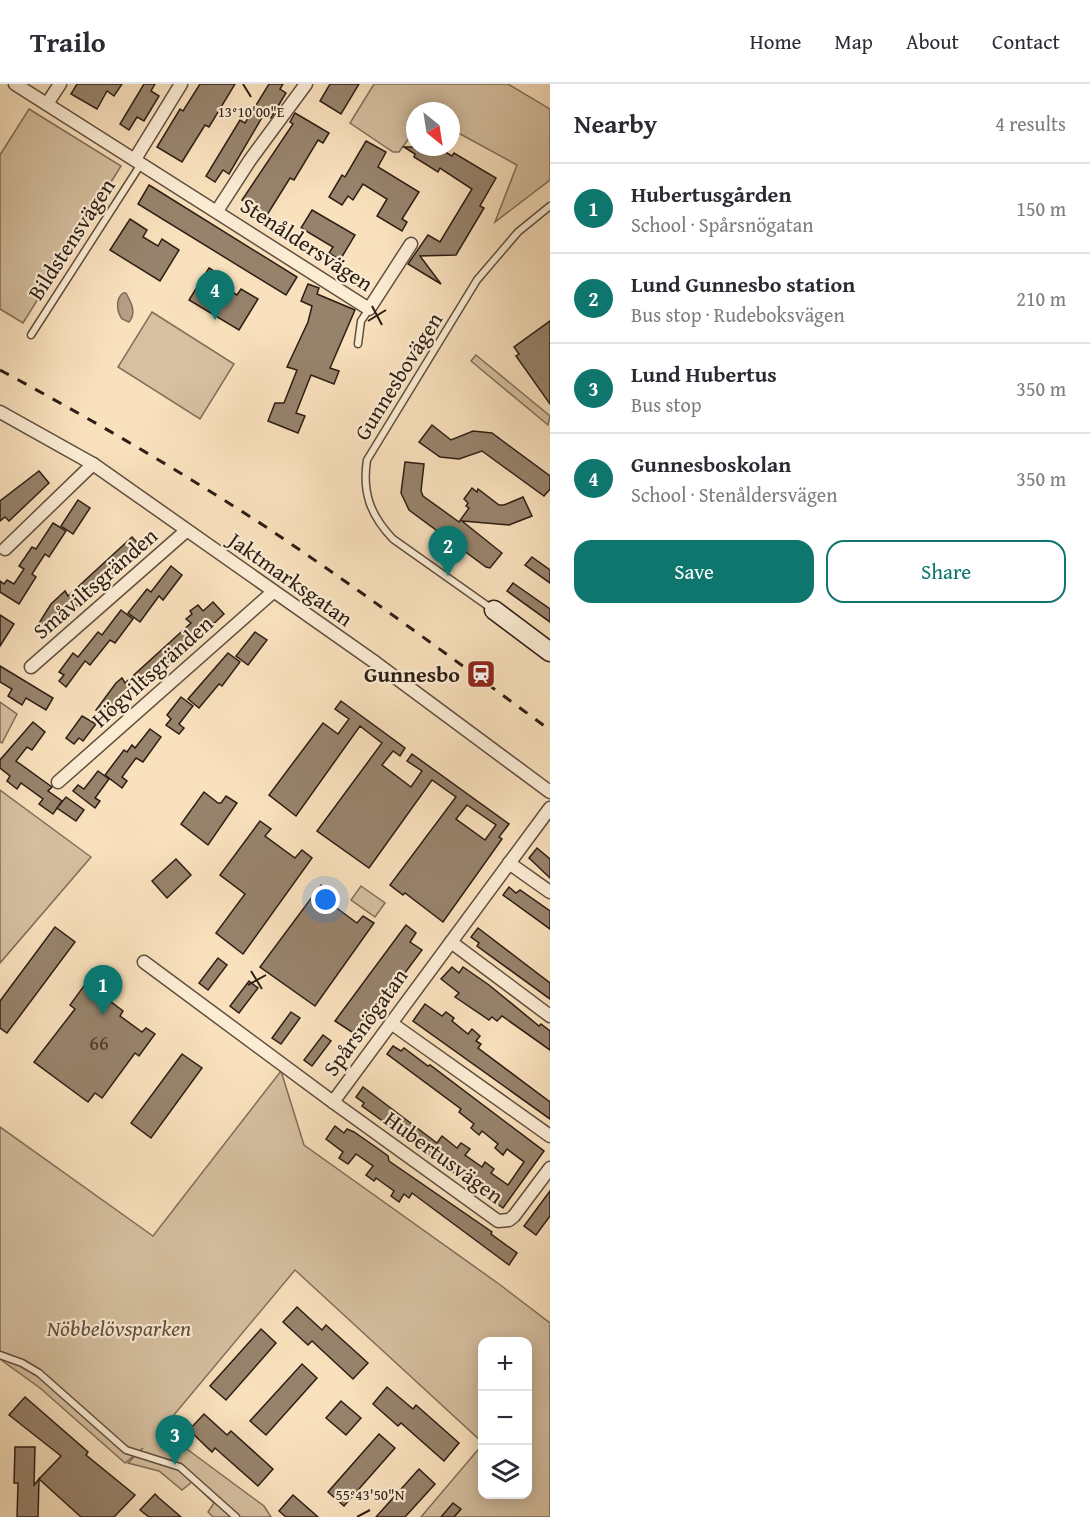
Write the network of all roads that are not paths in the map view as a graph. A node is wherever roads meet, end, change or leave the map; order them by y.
1 (15, 84) edge
2 (60, 84) edge
3 (181, 84) edge
4 (306, 84) edge
5 (47, 104) junction
6 (138, 161) junction
7 (550, 206) edge
8 (217, 211) junction
9 (411, 244) dead end
10 (369, 309) junction
11 (31, 335) dead end
12 (358, 344) dead end
13 (0, 412) edge
14 (93, 464) junction
15 (186, 531) junction
16 (5, 549) dead end
17 (273, 592) junction
18 (494, 610) joint
19 (550, 652) edge
20 (31, 667) dead end
21 (58, 782) dead end
22 (550, 792) edge
23 (550, 808) edge
24 (509, 863) junction
25 (550, 892) edge
26 (451, 942) junction
27 (144, 962) dead end
28 (550, 1016) edge
29 (391, 1023) junction
30 (333, 1102) junction
31 (550, 1136) edge
32 (550, 1168) edge
33 (0, 1355) edge
34 (236, 1517) edge

1 - 5 street, Stenåldersvägen
2 - 5 street
3 - 6 street
4 - 8 street, Stenåldersvägen
5 - 6 street, Stenåldersvägen
6 - 8 street, Stenåldersvägen
6 - 11 lane, Bildstensvägen
7 - 18 lane, Gunnesbovägen
8 - 10 street, Stenåldersvägen
9 - 10 street, Stenåldersvägen
10 - 12 lane
13 - 14 street, Jaktmarksgatan
14 - 15 street, Jaktmarksgatan
14 - 16 street
15 - 17 street, Jaktmarksgatan
15 - 20 street, Småviltsgränden
17 - 21 street, Högviltsgränden
17 - 22 street, Jaktmarksgatan
18 - 19 street
23 - 24 street, Spårsnögatan
24 - 25 street
24 - 26 street, Spårsnögatan
26 - 28 street
26 - 29 street, Spårsnögatan
27 - 30 street, Spårsnögatan
29 - 30 street, Spårsnögatan
29 - 31 street
30 - 32 street, Hubertusvägen
33 - 34 lane

